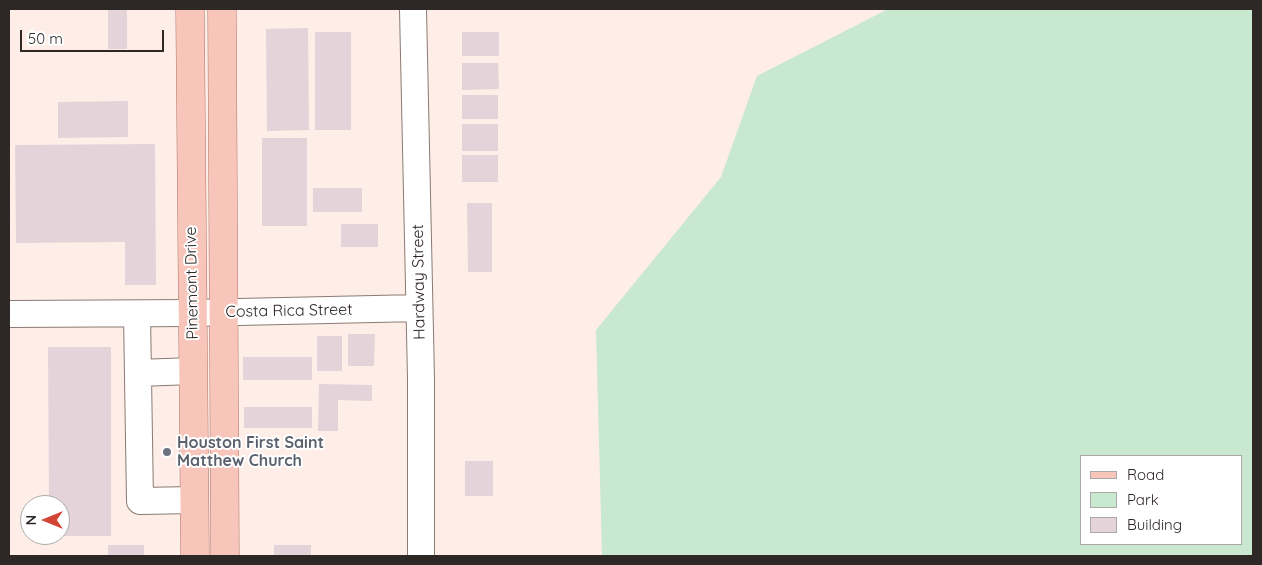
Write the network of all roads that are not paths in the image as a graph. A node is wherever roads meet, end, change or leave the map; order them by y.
1 (190, 9) edge
2 (222, 9) edge
3 (413, 9) edge
4 (223, 48) junction
5 (190, 49) junction
6 (419, 308) junction
7 (193, 313) junction
8 (224, 313) junction
9 (9, 314) edge
10 (137, 314) junction
11 (193, 370) junction
12 (138, 373) junction
13 (194, 500) junction
14 (195, 556) edge
15 (225, 556) edge
16 (421, 556) edge

1 - 5 main road, Pinemont Drive
2 - 4 main road, Pinemont Drive
3 - 6 street, Hardway Street
4 - 5 main road
4 - 8 main road, Pinemont Drive
5 - 7 main road, Pinemont Drive
6 - 8 street, Costa Rica Street
6 - 16 street, Hardway Street
7 - 8 street, Costa Rica Street
7 - 10 street, Costa Rica Street
7 - 11 main road, Pinemont Drive
8 - 15 main road, Pinemont Drive
9 - 10 street, Costa Rica Street
10 - 12 street
11 - 12 street
11 - 13 main road, Pinemont Drive
12 - 13 street
13 - 14 main road, Pinemont Drive

